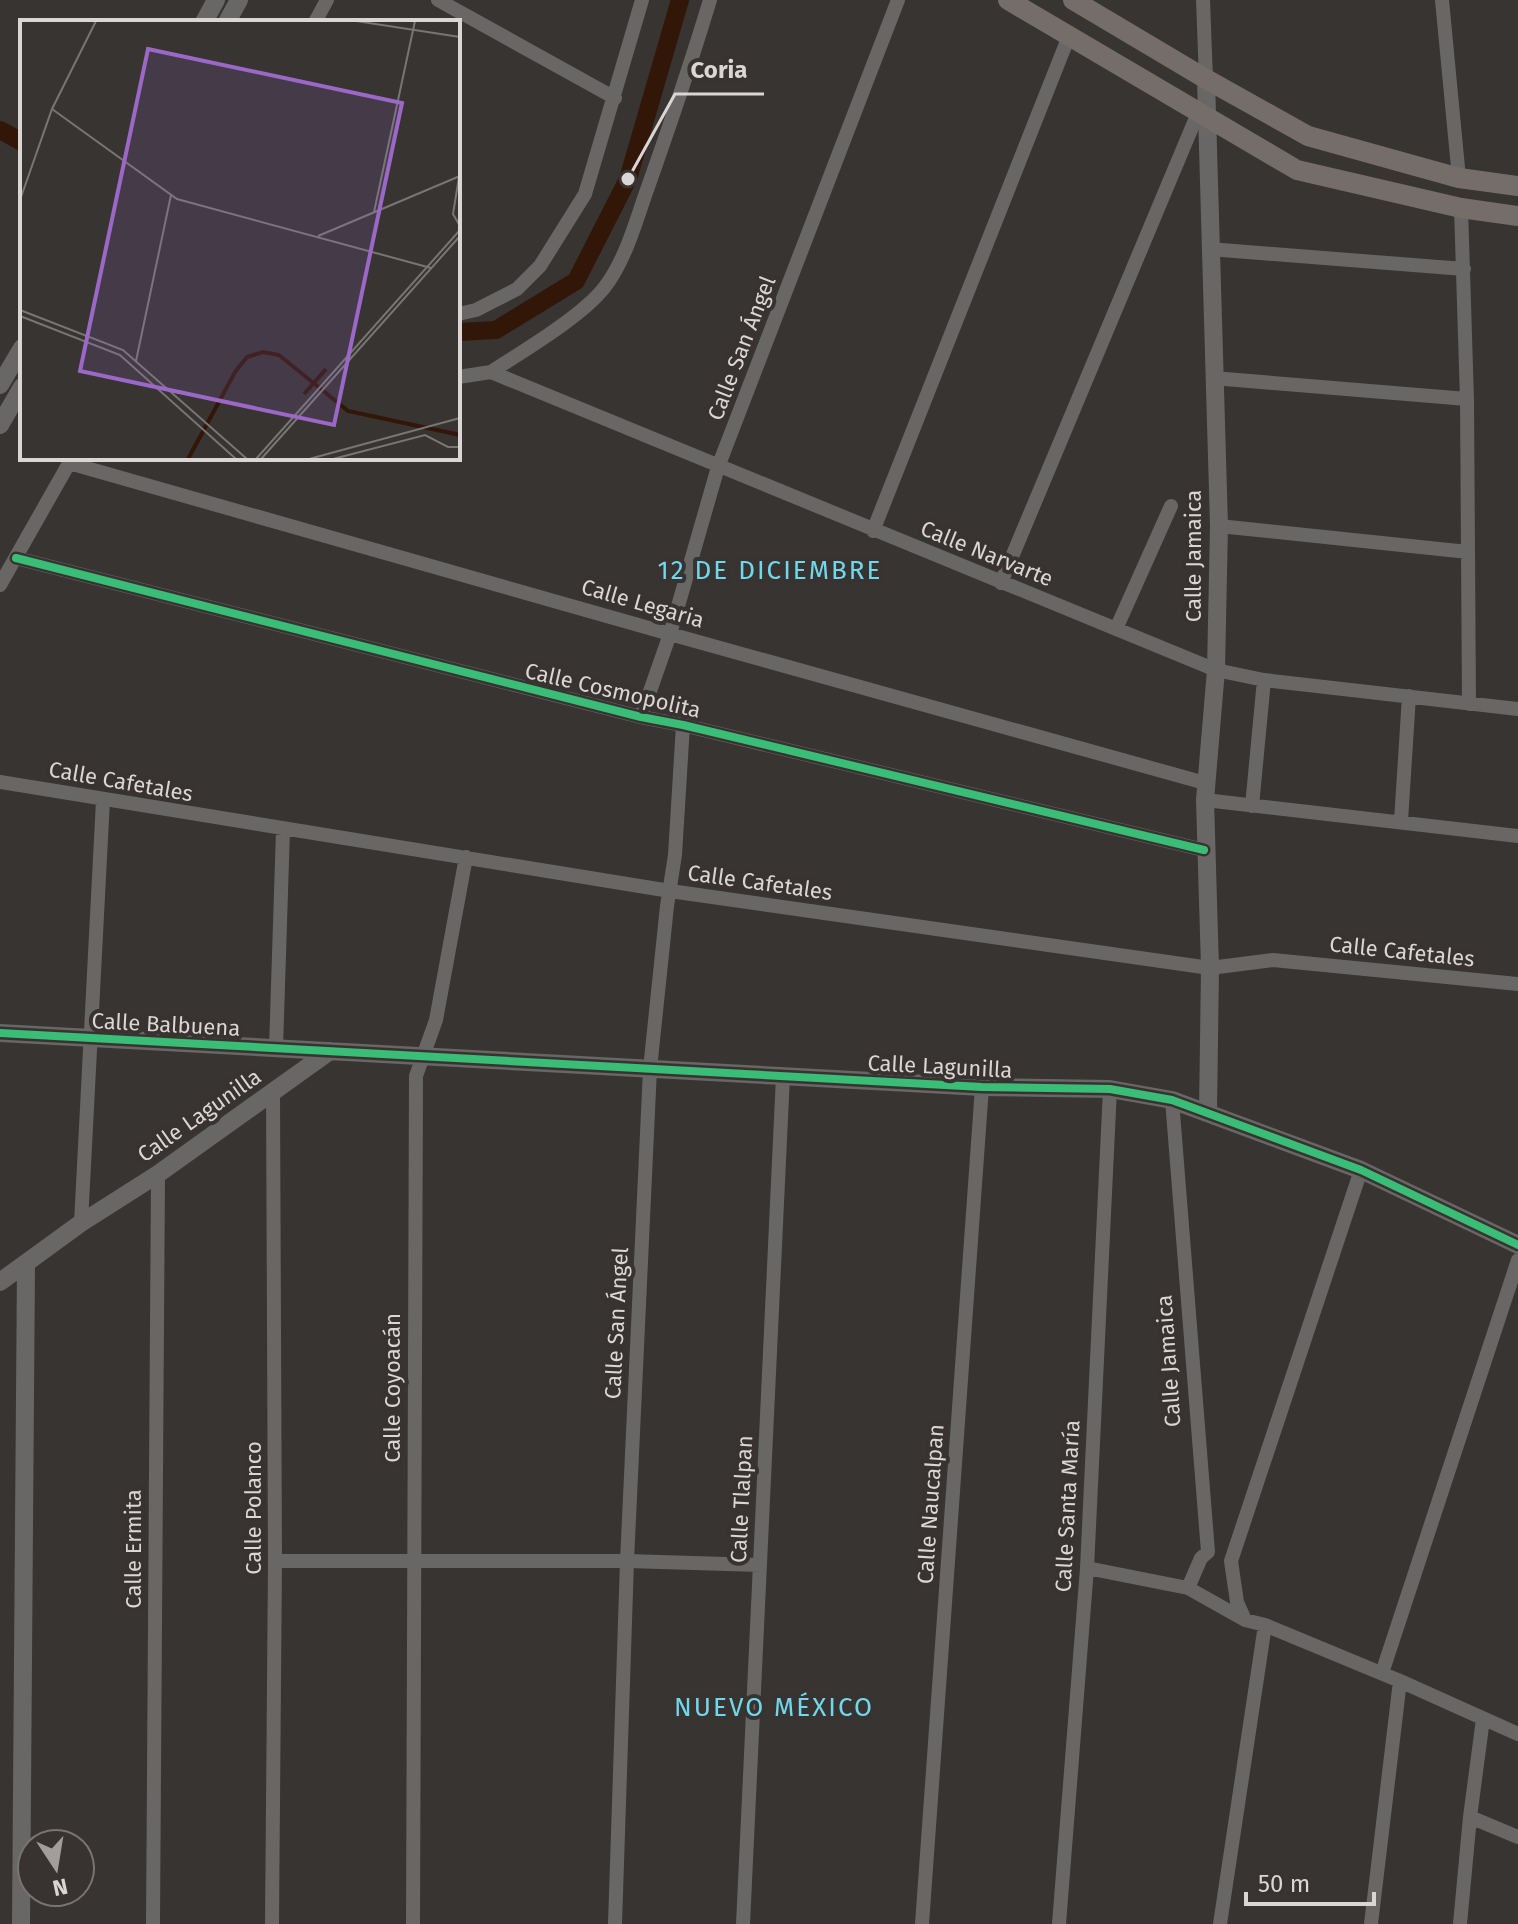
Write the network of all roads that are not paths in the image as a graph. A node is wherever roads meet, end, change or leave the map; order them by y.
1 (216, 0) edge
2 (239, 0) edge
3 (327, 0) edge
4 (438, 0) edge
5 (642, 0) edge
6 (710, 0) edge
7 (898, 0) edge
8 (1008, 0) edge
9 (1073, 0) edge
10 (1203, 0) edge
11 (1442, 0) edge
12 (205, 20) edge
13 (228, 20) edge
14 (316, 20) edge
15 (1069, 36) junction
16 (1206, 79) junction
17 (615, 98) junction
18 (1202, 116) junction
19 (1459, 178) junction
20 (1518, 186) edge
21 (1461, 208) junction
22 (1518, 216) edge
23 (1209, 249) junction
24 (1464, 269) junction
25 (460, 314) edge
26 (20, 351) edge
27 (491, 372) junction
28 (460, 377) edge
29 (1213, 378) junction
30 (0, 385) edge
31 (20, 390) edge
32 (1467, 399) junction
33 (0, 425) edge
34 (71, 460) edge
35 (718, 467) junction
36 (1171, 506) dead end
37 (1219, 526) junction
38 (873, 531) junction
39 (1468, 552) junction
40 (16, 558) junction
41 (1001, 583) junction
42 (0, 585) edge
43 (1116, 629) junction
44 (670, 634) junction
45 (1216, 670) junction
46 (1264, 680) junction
47 (1409, 696) junction
48 (1469, 704) junction
49 (1518, 709) edge
50 (641, 717) junction
51 (683, 725) junction
52 (0, 782) edge
53 (1205, 791) junction
54 (103, 800) junction
55 (1252, 806) junction
56 (1401, 821) junction
57 (283, 830) junction
58 (1518, 836) edge
59 (1204, 850) junction
60 (466, 857) junction
61 (670, 891) junction
62 (1210, 968) junction
63 (1518, 984) edge
64 (0, 1033) edge
65 (89, 1038) junction
66 (276, 1048) junction
67 (330, 1051) junction
68 (423, 1056) junction
69 (650, 1069) junction
70 (783, 1076) junction
71 (982, 1087) junction
72 (1110, 1089) junction
73 (273, 1092) junction
74 (1172, 1100) junction
75 (1208, 1112) junction
76 (1361, 1170) junction
77 (158, 1174) junction
78 (81, 1223) junction
79 (1518, 1245) edge
80 (1518, 1260) edge
81 (26, 1263) junction
82 (0, 1282) edge
83 (1208, 1552) junction
84 (275, 1561) junction
85 (627, 1561) junction
86 (1231, 1561) junction
87 (413, 1563) junction
88 (760, 1565) junction
89 (1087, 1568) junction
90 (1188, 1588) junction
91 (1245, 1620) junction
92 (1265, 1625) junction
93 (1382, 1673) junction
94 (1400, 1681) junction
95 (1483, 1719) junction
96 (1518, 1734) edge
97 (1470, 1817) junction
98 (1518, 1837) edge
99 (21, 1924) edge
100 (153, 1924) edge
101 (272, 1924) edge
102 (413, 1924) edge
103 (615, 1924) edge
104 (743, 1924) edge
105 (922, 1924) edge
106 (1059, 1924) edge
107 (1220, 1924) edge
108 (1371, 1924) edge
109 (1460, 1924) edge

1 - 12 street
2 - 13 street
3 - 14 street
4 - 17 street
5 - 17 street
6 - 27 street
7 - 35 street, Calle San Ángel
8 - 15 main road
9 - 16 main road
10 - 16 street, Calle Jamaica
11 - 19 street
15 - 18 main road
15 - 38 street
16 - 18 street, Calle Jamaica
16 - 19 main road
17 - 25 street
18 - 21 main road
18 - 23 street, Calle Jamaica
18 - 41 street
19 - 20 main road
21 - 22 main road
21 - 24 street
23 - 24 street
23 - 29 street, Calle Jamaica
24 - 32 street
26 - 30 street
27 - 28 street
27 - 35 street, Calle Narvarte
29 - 32 street
29 - 37 street, Calle Jamaica
31 - 33 street
32 - 39 street
34 - 40 street
34 - 44 street, Calle Legaria
35 - 38 street, Calle Narvarte
35 - 44 street, Calle San Ángel
36 - 43 street
37 - 39 street
37 - 45 street, Calle Jamaica
38 - 41 street, Calle Narvarte
39 - 48 street
40 - 42 street
40 - 50 street, Calle Cosmopolita
41 - 43 street, Calle Narvarte
43 - 45 street, Calle Narvarte
44 - 50 street, Calle San Ángel
44 - 53 street, Calle Legaria
45 - 46 street, Calle Narvarte
45 - 53 street, Calle Jamaica
46 - 47 street, Calle Narvarte
46 - 55 street
47 - 48 street, Calle Narvarte
47 - 56 street
48 - 49 street, Calle Narvarte
50 - 51 street, Calle Cosmopolita
51 - 59 street, Calle Cosmopolita
51 - 61 street, Calle San Ángel
52 - 54 street, Calle Cafetales
53 - 55 street, Calle Legaria
53 - 59 street, Calle Jamaica
54 - 57 street, Calle Cafetales
54 - 65 street
55 - 56 street, Calle Legaria
56 - 58 street, Calle Legaria
57 - 60 street, Calle Cafetales
57 - 66 street
59 - 62 street, Calle Jamaica
60 - 61 street, Calle Cafetales
60 - 68 street, Calle Coyoacán
61 - 62 street, Calle Cafetales
61 - 69 street, Calle San Ángel
62 - 63 street, Calle Cafetales
62 - 75 street, Calle Jamaica
64 - 65 street, Calle Balbuena
65 - 66 street, Calle Balbuena
65 - 78 street
66 - 67 street, Calle Balbuena
67 - 68 street, Calle Lagunilla
67 - 73 street, Calle Lagunilla
68 - 69 street, Calle Lagunilla
68 - 87 street, Calle Coyoacán
69 - 70 street, Calle Lagunilla
69 - 85 street, Calle San Ángel
70 - 71 street, Calle Lagunilla
70 - 88 street, Calle Tlalpan
71 - 72 street, Calle Lagunilla
71 - 105 street, Calle Naucalpan
72 - 74 street, Calle Lagunilla
72 - 89 street, Calle Santa María
73 - 77 street, Calle Lagunilla
73 - 84 street, Calle Polanco
74 - 75 street, Calle Lagunilla
74 - 83 street, Calle Jamaica
75 - 76 street, Calle Lagunilla
76 - 79 street, Calle Lagunilla
76 - 86 street
77 - 78 street, Calle Lagunilla
77 - 100 street, Calle Ermita
78 - 81 street, Calle Lagunilla
80 - 93 street
81 - 82 street, Calle Lagunilla
81 - 99 street
83 - 86 street
83 - 90 street
84 - 87 street
84 - 101 street, Calle Polanco
85 - 87 street
85 - 88 street
85 - 103 street, Calle San Ángel
86 - 91 street
87 - 102 street, Calle Coyoacán
88 - 104 street, Calle Tlalpan
89 - 90 street
89 - 106 street, Calle Santa María
90 - 91 street
91 - 92 street
92 - 93 street
92 - 107 street
93 - 94 street
94 - 95 street
94 - 108 street
95 - 96 street
95 - 97 street
97 - 98 street
97 - 109 street

